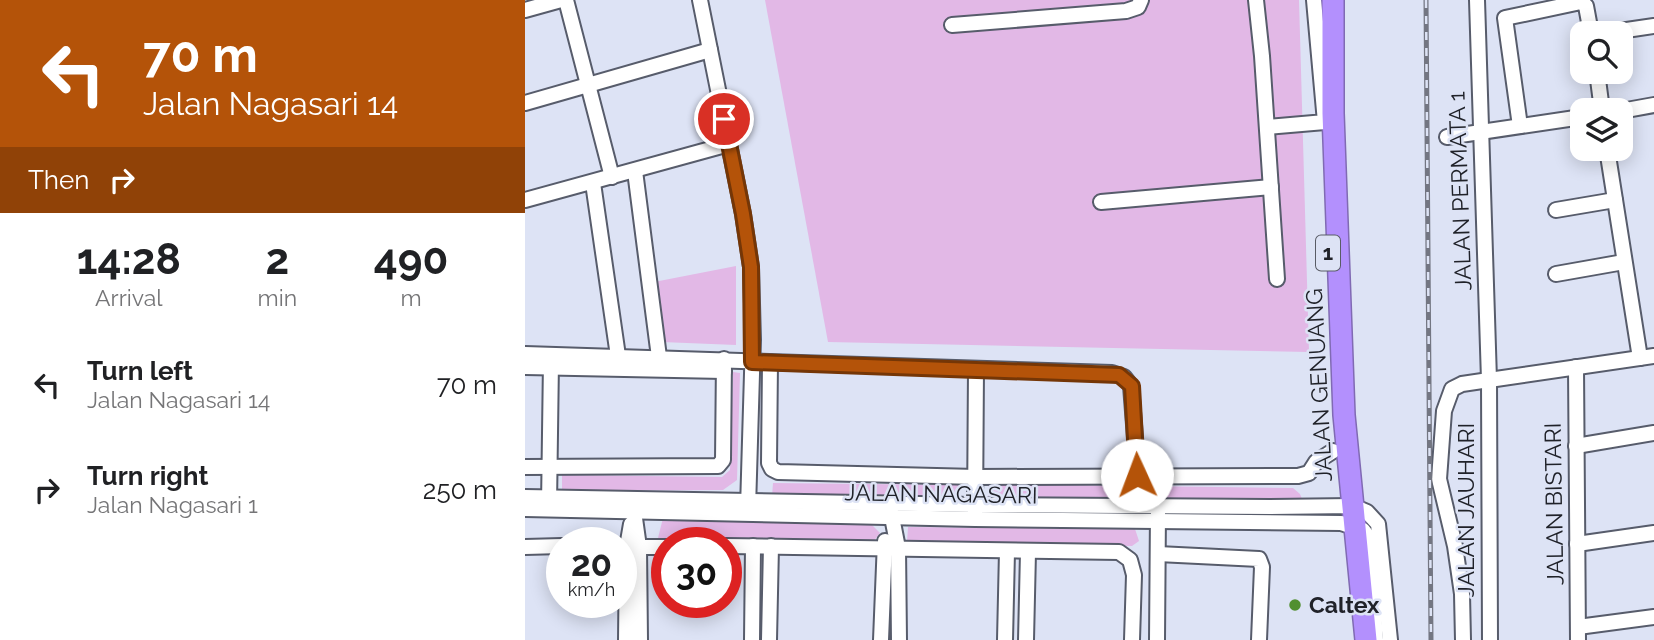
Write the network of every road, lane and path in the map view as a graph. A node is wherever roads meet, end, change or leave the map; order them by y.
1 (563, 0) edge
2 (700, 0) edge
3 (1141, 0) edge
4 (1256, 0) edge
5 (1314, 0) edge
6 (1325, 0) edge
7 (1333, 0) edge
8 (1477, 0) edge
9 (525, 10) edge
10 (1589, 21) edge
11 (952, 25) dead end
12 (1654, 26) edge
13 (1633, 29) edge
14 (710, 50) junction
15 (588, 86) junction
16 (525, 103) edge
17 (1654, 105) edge
18 (1633, 109) edge
19 (1570, 119) edge
20 (1325, 122) junction
21 (1520, 126) junction
22 (1267, 127) junction
23 (1481, 132) junction
24 (1447, 136) dead end
25 (729, 144) junction
26 (1610, 161) edge
27 (635, 170) junction
28 (613, 177) junction
29 (593, 183) junction
30 (1271, 187) junction
31 (525, 200) edge
32 (1615, 201) junction
33 (1101, 202) dead end
34 (1556, 210) dead end
35 (1625, 262) junction
36 (1556, 274) dead end
37 (1277, 279) dead end
38 (525, 354) edge
39 (618, 356) junction
40 (659, 357) junction
41 (1647, 357) edge
42 (551, 361) junction
43 (752, 362) junction
44 (770, 362) junction
45 (724, 365) junction
46 (525, 367) edge
47 (1576, 367) junction
48 (976, 369) junction
49 (1489, 380) junction
50 (1654, 433) edge
51 (1576, 446) junction
52 (1333, 451) junction
53 (525, 467) edge
54 (549, 467) junction
55 (1137, 475) junction
56 (976, 477) junction
57 (525, 497) edge
58 (549, 504) junction
59 (633, 506) junction
60 (748, 506) junction
61 (525, 509) edge
62 (890, 509) junction
63 (975, 512) junction
64 (1158, 513) junction
65 (1351, 514) junction
66 (631, 527) edge
67 (1654, 533) edge
68 (1577, 544) junction
69 (546, 546) edge
70 (742, 546) edge
71 (753, 546) junction
72 (771, 546) junction
73 (525, 547) edge
74 (891, 548) junction
75 (1007, 551) junction
76 (1028, 552) junction
77 (1158, 554) junction
78 (637, 615) edge
79 (1654, 617) edge
80 (627, 618) edge
81 (1578, 633) edge
82 (626, 640) edge
83 (640, 640) edge
84 (752, 640) edge
85 (769, 640) edge
86 (881, 640) edge
87 (899, 640) edge
88 (1005, 640) edge
89 (1026, 640) edge
90 (1132, 640) edge
91 (1157, 640) edge
92 (1259, 640) edge
93 (1353, 640) edge
94 (1366, 640) edge
95 (1376, 640) edge
96 (1390, 640) edge
97 (1463, 640) edge
98 (1490, 640) edge

1 - 9 street
1 - 15 street
2 - 14 street
3 - 11 street
4 - 22 street
5 - 20 street
6 - 20 highway, JALAN GENUANG / 1
7 - 65 highway, JALAN GENUANG / 1
8 - 23 street, JALAN PERMATA 1
10 - 21 street
12 - 13 street
14 - 15 street
14 - 25 street
15 - 16 street
15 - 28 street
17 - 18 street
19 - 21 street
20 - 22 street
20 - 52 highway, JALAN GENUANG / 1
21 - 23 street
22 - 30 street
23 - 24 street
23 - 49 street, JALAN PERMATA 1
25 - 27 street
25 - 43 street
26 - 32 street
27 - 28 street
27 - 40 street
28 - 29 street
29 - 31 street
29 - 39 street
30 - 33 street
30 - 37 street
32 - 34 street
32 - 35 street
35 - 36 street
35 - 41 street
38 - 42 street
39 - 40 street
39 - 42 street
40 - 45 street
41 - 47 street
42 - 45 street
42 - 46 street
42 - 54 street
43 - 44 street
43 - 45 street
43 - 60 street
44 - 48 street
44 - 56 street, JALAN NAGASARI
45 - 54 street
47 - 49 street
47 - 51 street, JALAN BISTARI
48 - 55 street
48 - 56 street
49 - 97 street
49 - 98 street, JALAN JAUHARI
50 - 51 street
51 - 68 street, JALAN BISTARI
52 - 55 street, JALAN NAGASARI
52 - 65 highway, JALAN GENUANG / 1
53 - 54 street
54 - 58 street
55 - 56 street, JALAN NAGASARI
56 - 63 street
57 - 58 street, JALAN NAGASARI
58 - 59 street, JALAN NAGASARI
58 - 61 street, JALAN NAGASARI
59 - 60 street, JALAN NAGASARI
59 - 66 street
60 - 62 street, JALAN NAGASARI
62 - 63 street, JALAN NAGASARI
62 - 74 street
63 - 64 street, JALAN NAGASARI
64 - 65 street, JALAN NAGASARI
64 - 77 street
65 - 93 highway, JALAN GENUANG / 1
65 - 94 highway, JALAN GENUANG / 1
65 - 95 street
65 - 96 street
67 - 68 street
68 - 81 street, JALAN BISTARI
69 - 73 street
70 - 71 street
71 - 72 street
71 - 84 street
72 - 74 street
72 - 85 street
74 - 75 street
74 - 86 street
74 - 87 street
75 - 76 street
75 - 88 street
76 - 89 street
76 - 90 street
77 - 91 street
77 - 92 street
78 - 83 street
79 - 81 street
80 - 82 street

